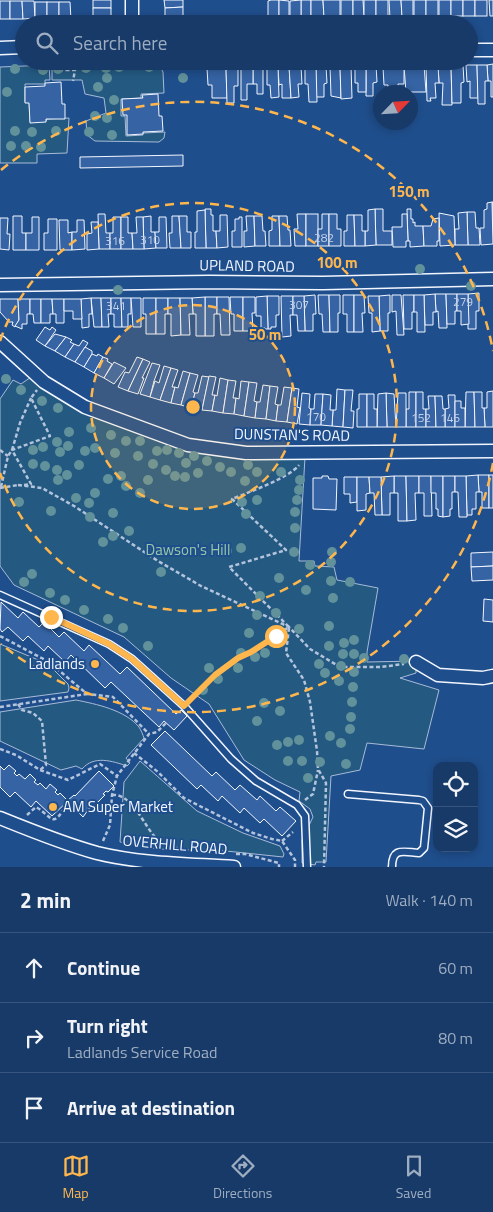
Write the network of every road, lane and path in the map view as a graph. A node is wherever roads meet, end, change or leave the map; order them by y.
1 (132, 0) edge
2 (132, 15) edge
3 (15, 47) edge
4 (0, 48) edge
5 (478, 50) edge
6 (493, 50) edge
7 (55, 70) edge
8 (75, 70) edge
9 (75, 70) edge
10 (73, 81) dead end
11 (493, 279) edge
12 (0, 285) edge
13 (0, 342) edge
14 (44, 382) junction
15 (31, 398) junction
16 (0, 450) edge
17 (12, 450) junction
18 (493, 451) edge
19 (307, 453) junction
20 (8, 456) junction
21 (18, 486) junction
22 (0, 488) edge
23 (0, 595) edge
24 (289, 627) junction
25 (0, 636) edge
26 (416, 662) joint
27 (493, 676) edge
28 (87, 694) junction
29 (18, 704) junction
30 (184, 706) junction
31 (0, 707) edge
32 (166, 723) dead end
33 (149, 734) junction
34 (0, 748) edge
35 (134, 753) junction
36 (318, 768) junction
37 (40, 770) junction
38 (117, 776) junction
39 (348, 794) dead end
40 (112, 795) junction
41 (67, 804) dead end
42 (297, 805) junction
43 (34, 808) dead end
44 (0, 818) edge
45 (293, 832) dead end
46 (282, 841) junction
47 (193, 852) dead end
48 (98, 853) junction
49 (236, 854) dead end
50 (234, 867) edge
51 (279, 867) edge
52 (295, 867) edge
53 (307, 867) edge
54 (324, 867) edge
55 (392, 867) edge

1 - 2 street
3 - 4 street
5 - 6 street
7 - 8 path
9 - 10 path
11 - 12 street, UPLAND ROAD
13 - 14 street, DUNSTAN'S ROAD
14 - 15 path
14 - 19 street, DUNSTAN'S ROAD
15 - 17 path
15 - 17 path
16 - 20 path
17 - 20 path
17 - 21 path
18 - 19 street, DUNSTAN'S ROAD
19 - 24 path
20 - 22 path
21 - 22 path
21 - 24 path
23 - 30 lane
24 - 26 path
24 - 30 path
24 - 36 path
25 - 28 path
26 - 27 street
28 - 29 path
28 - 33 path
29 - 31 path
29 - 37 path
30 - 42 lane
32 - 33 path
33 - 35 path
34 - 37 path
35 - 38 path
35 - 46 path
36 - 42 path
36 - 54 path
37 - 38 path
38 - 40 path
39 - 55 lane
40 - 47 path
40 - 48 path
41 - 43 path
42 - 53 lane
44 - 48 street, OVERHILL ROAD
45 - 46 path
46 - 52 path
48 - 50 street, OVERHILL ROAD
49 - 51 path

